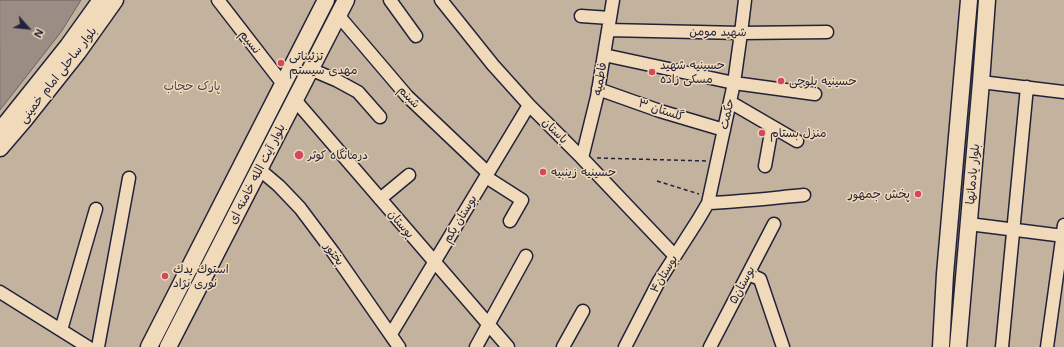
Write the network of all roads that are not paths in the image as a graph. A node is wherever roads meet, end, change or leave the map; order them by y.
1 (101, 0) edge
2 (115, 0) edge
3 (218, 0) edge
4 (326, 0) edge
5 (346, 0) edge
6 (390, 0) edge
7 (441, 0) edge
8 (613, 0) edge
9 (745, 0) edge
10 (969, 0) edge
11 (987, 0) edge
12 (338, 15) junction
13 (581, 16) dead end
14 (609, 24) junction
15 (827, 32) dead end
16 (742, 33) junction
17 (416, 36) dead end
18 (73, 49) junction
19 (604, 56) junction
20 (310, 69) junction
21 (981, 82) junction
22 (734, 83) junction
23 (283, 84) junction
24 (1027, 87) junction
25 (598, 89) junction
26 (1064, 92) edge
27 (815, 94) dead end
28 (294, 100) junction
29 (730, 102) junction
30 (529, 105) junction
31 (380, 117) dead end
32 (772, 127) junction
33 (0, 130) edge
34 (724, 130) junction
35 (797, 141) dead end
36 (0, 148) edge
37 (582, 158) junction
38 (766, 166) dead end
39 (259, 169) junction
40 (409, 175) dead end
41 (487, 175) junction
42 (129, 178) dead end
43 (804, 196) dead end
44 (380, 199) junction
45 (708, 200) junction
46 (96, 209) dead end
47 (510, 221) dead end
48 (774, 224) dead end
49 (969, 224) junction
50 (1014, 230) junction
51 (1063, 232) edge
52 (526, 256) dead end
53 (675, 256) junction
54 (434, 262) junction
55 (748, 274) junction
56 (945, 274) junction
57 (964, 275) junction
58 (0, 292) edge
59 (583, 311) dead end
60 (489, 324) junction
61 (61, 330) junction
62 (391, 334) junction
63 (88, 347) edge
64 (98, 347) edge
65 (149, 347) edge
66 (168, 347) edge
67 (399, 347) edge
68 (476, 347) edge
69 (508, 347) edge
70 (563, 347) edge
71 (624, 347) edge
72 (710, 347) edge
73 (783, 347) edge
74 (941, 347) edge
75 (958, 347) edge
76 (1002, 347) edge
77 (1046, 347) edge

1 - 18 main road, بلوار ساحلی امام خمینی
2 - 18 main road, بلوار ساحلی امام خمینی
3 - 23 street, نسیم
4 - 23 main road, بلوار آیت الله خامنه ای
5 - 12 main road, بلوار آیت الله خامنه ای
6 - 17 street
7 - 30 street, باستان
8 - 14 street, فاطمیه
9 - 16 street, حکمت
10 - 56 main road, بلوار یادمانها
11 - 21 main road, بلوار یادمانها
12 - 20 main road, بلوار آیت الله خامنه ای
12 - 41 street, شبنم
13 - 14 street, شهید مومن
14 - 16 street, شهید مومن
14 - 19 street, فاطمیه
15 - 16 street, شهید مومن
16 - 22 street, حکمت
18 - 33 main road, بلوار ساحلی امام خمینی
18 - 36 main road, بلوار ساحلی امام خمینی
19 - 22 street
19 - 25 street, فاطمیه
20 - 28 main road, بلوار آیت الله خامنه ای
20 - 31 street
21 - 24 street
21 - 49 main road, بلوار یادمانها
22 - 27 street
22 - 29 street, حکمت
23 - 65 main road, بلوار آیت الله خامنه ای
24 - 26 street
24 - 50 street
25 - 34 street, گلستان ۳
25 - 37 street, فاطمیه
28 - 39 main road, بلوار آیت الله خامنه ای
28 - 44 street, بوستان
29 - 32 street
29 - 34 street, حکمت
30 - 37 street, باستان
30 - 41 street, بوستان یکم
32 - 35 street
32 - 38 street
34 - 45 street, حکمت
37 - 53 street, باستان
39 - 62 street, بختور
39 - 66 main road, بلوار آیت الله خامنه ای
40 - 44 street
41 - 47 street, شبنم
41 - 54 street, بوستان یکم
42 - 64 street
43 - 45 street
44 - 54 street, بوستان
45 - 53 street, بوستان۴
46 - 61 street
48 - 55 street, بوستان۵
49 - 50 street
49 - 57 main road, بلوار یادمانها
50 - 51 street
50 - 76 street
51 - 77 street
52 - 60 street
53 - 71 street, بوستان۴
54 - 60 street, بوستان
54 - 62 street, بوستان یکم
55 - 72 street, بوستان۵
55 - 73 street
56 - 57 main road
56 - 74 main road, بلوار یادمانها
57 - 75 main road, بلوار یادمانها
58 - 61 street
59 - 70 street
60 - 68 street
60 - 69 street, بوستان
61 - 63 street
62 - 67 street, بختور

